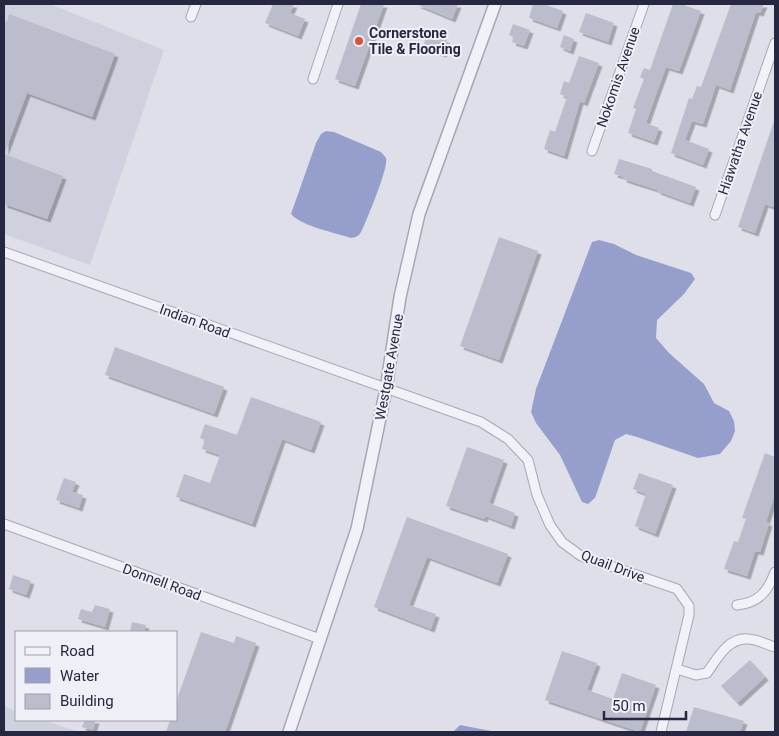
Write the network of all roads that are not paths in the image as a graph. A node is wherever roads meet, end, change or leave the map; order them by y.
1 (196, 4) edge
2 (338, 4) edge
3 (495, 4) edge
4 (644, 4) edge
5 (191, 17) dead end
6 (775, 43) edge
7 (313, 79) dead end
8 (592, 151) dead end
9 (715, 215) dead end
10 (4, 252) edge
11 (386, 390) junction
12 (4, 524) edge
13 (775, 572) edge
14 (738, 604) dead end
15 (320, 639) junction
16 (775, 648) edge
17 (676, 669) junction
18 (289, 732) edge
19 (661, 732) edge

1 - 5 street
2 - 7 street
3 - 11 street, Westgate Avenue
4 - 8 street, Nokomis Avenue
6 - 9 street, Hiawatha Avenue
10 - 11 street, Indian Road
11 - 15 street, Westgate Avenue
11 - 17 street, Quail Drive
12 - 15 street, Donnell Road
13 - 14 street
15 - 18 street, Westgate Avenue
16 - 17 street
17 - 19 street

